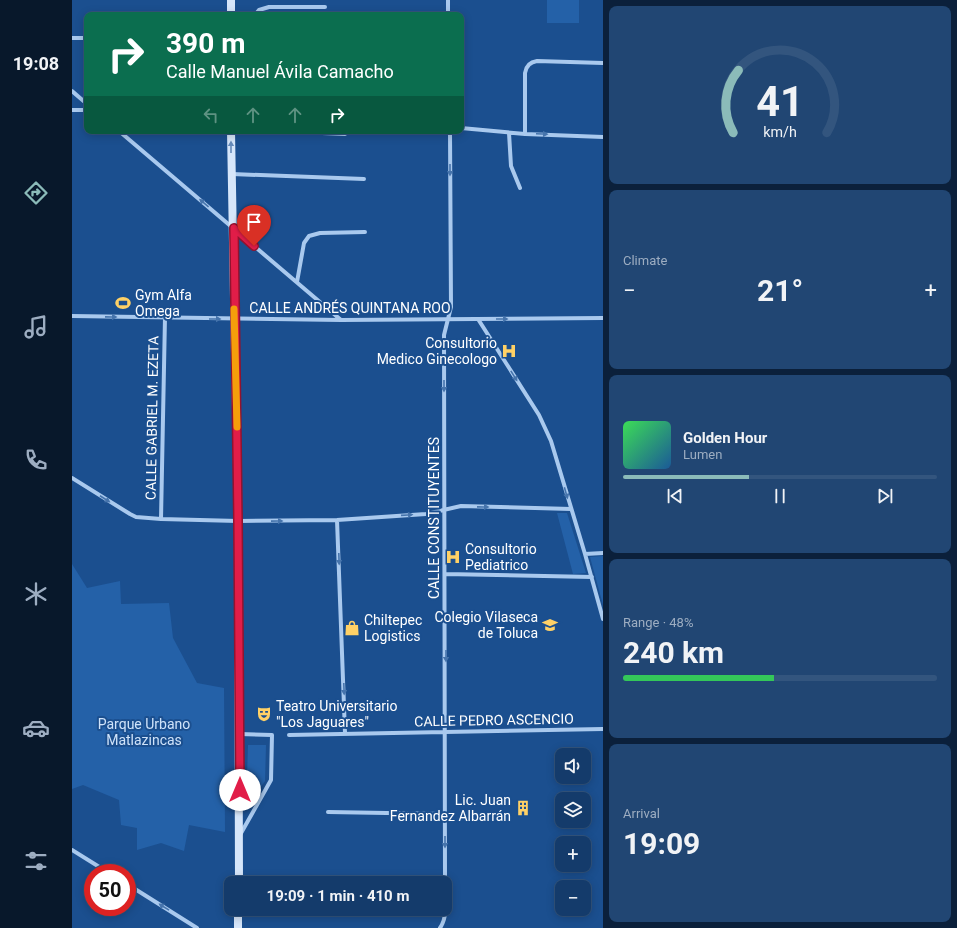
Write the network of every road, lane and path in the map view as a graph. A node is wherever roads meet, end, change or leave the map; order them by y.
1 (231, 0) edge
2 (448, 0) edge
3 (325, 7) dead end
4 (231, 12) edge
5 (257, 12) edge
6 (448, 12) edge
7 (72, 38) edge
8 (84, 38) edge
9 (603, 63) edge
10 (72, 91) edge
11 (84, 101) edge
12 (72, 110) edge
13 (84, 110) edge
14 (464, 128) edge
15 (509, 132) junction
16 (123, 134) edge
17 (231, 134) edge
18 (450, 134) edge
19 (526, 134) junction
20 (603, 137) edge
21 (231, 174) junction
22 (364, 179) dead end
23 (520, 188) dead end
24 (234, 228) junction
25 (365, 232) dead end
26 (297, 282) junction
27 (72, 316) edge
28 (165, 317) junction
29 (234, 318) junction
30 (603, 318) edge
31 (478, 319) junction
32 (341, 320) junction
33 (449, 320) junction
34 (72, 478) edge
35 (444, 509) junction
36 (571, 509) junction
37 (161, 519) junction
38 (337, 520) junction
39 (238, 521) junction
40 (603, 553) edge
41 (586, 554) junction
42 (445, 574) junction
43 (592, 577) junction
44 (603, 619) edge
45 (603, 729) edge
46 (446, 732) junction
47 (240, 734) junction
48 (346, 734) junction
49 (289, 735) dead end
50 (328, 812) dead end
51 (446, 814) junction
52 (240, 835) junction
53 (72, 850) edge
54 (95, 864) edge
55 (239, 876) edge
56 (136, 890) edge
57 (238, 916) edge
58 (198, 928) edge
59 (238, 928) edge
60 (440, 928) edge

1 - 4 main road
2 - 6 street
3 - 5 street
7 - 8 street
9 - 19 street
10 - 11 street
12 - 13 street
14 - 15 street
15 - 19 street
15 - 23 street
24 -> 16 street
21 -> 17 main road
18 -> 33 street, CALLE CONSTITUYENTES
19 -> 20 street
21 - 22 street
21 - 24 main road
24 - 26 street
24 - 29 main road
25 - 26 street
26 - 32 street
27 -> 28 street, CALLE ANDRÉS QUINTANA ROO
28 -> 29 street, CALLE ANDRÉS QUINTANA ROO
28 - 37 street, CALLE GABRIEL M. EZETA
29 - 32 street, CALLE ANDRÉS QUINTANA ROO
29 - 39 main road
31 -> 30 street, CALLE ANDRÉS QUINTANA ROO
31 - 33 street, CALLE ANDRÉS QUINTANA ROO
31 -> 36 street
32 - 33 street, CALLE ANDRÉS QUINTANA ROO
33 -> 35 street, CALLE CONSTITUYENTES
34 -> 37 street
35 -> 36 street
38 -> 35 street
35 - 42 street, CALLE CONSTITUYENTES
36 - 41 street
37 - 39 street
39 -> 38 street
38 -> 48 street
39 - 47 main road
40 - 41 street
41 - 43 street
42 - 43 street
42 -> 46 street, CALLE CONSTITUYENTES
43 - 44 street
45 - 46 street, CALLE PEDRO ASCENCIO
46 - 48 street, CALLE PEDRO ASCENCIO
46 - 51 street, CALLE CONSTITUYENTES
47 - 52 main road
47 - 52 street
48 - 49 street, CALLE PEDRO ASCENCIO
50 - 51 street
51 -> 60 street, CALLE CONSTITUYENTES
52 - 55 main road
53 - 54 street
58 -> 56 street
57 - 59 main road

